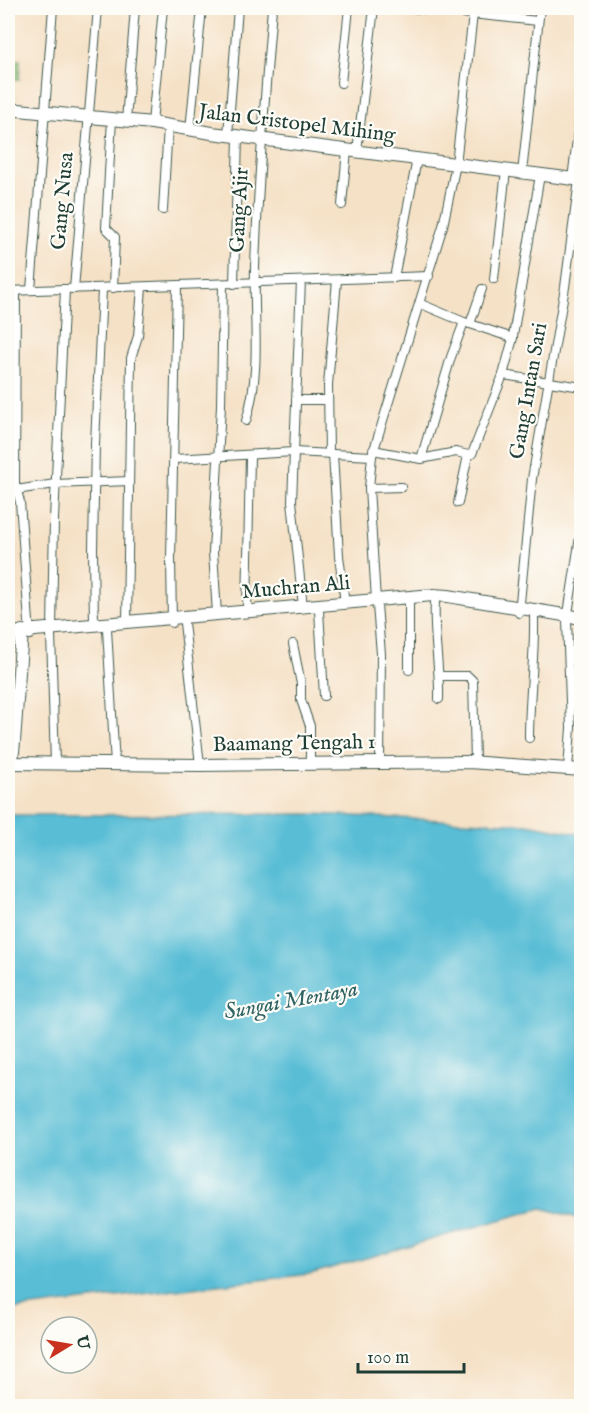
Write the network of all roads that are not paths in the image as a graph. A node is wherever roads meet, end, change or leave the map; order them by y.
1 (53, 8) edge
2 (98, 8) edge
3 (135, 8) edge
4 (163, 8) edge
5 (202, 8) edge
6 (238, 8) edge
7 (272, 8) edge
8 (349, 8) edge
9 (374, 8) edge
10 (412, 8) edge
11 (509, 8) edge
12 (540, 8) edge
13 (470, 12) edge
14 (508, 18) junction
15 (538, 21) junction
16 (341, 83) dead end
17 (582, 99) edge
18 (8, 109) edge
19 (45, 111) junction
20 (89, 116) junction
21 (112, 119) junction
22 (126, 121) junction
23 (152, 123) junction
24 (168, 126) junction
25 (190, 130) junction
26 (233, 135) junction
27 (261, 139) junction
28 (352, 151) junction
29 (417, 159) junction
30 (456, 164) junction
31 (506, 171) junction
32 (522, 172) junction
33 (540, 175) junction
34 (577, 180) edge
35 (342, 205) dead end
36 (163, 210) dead end
37 (429, 276) junction
38 (394, 278) junction
39 (494, 279) dead end
40 (337, 280) junction
41 (301, 281) junction
42 (255, 283) junction
43 (223, 284) junction
44 (234, 284) junction
45 (177, 286) junction
46 (113, 288) junction
47 (142, 288) junction
48 (69, 289) junction
49 (102, 289) junction
50 (482, 289) dead end
51 (31, 290) junction
52 (12, 291) edge
53 (421, 304) junction
54 (467, 323) junction
55 (513, 338) junction
56 (503, 375) junction
57 (549, 383) junction
58 (582, 387) edge
59 (296, 400) junction
60 (328, 400) junction
61 (246, 421) dead end
62 (294, 452) junction
63 (331, 453) junction
64 (373, 453) junction
65 (468, 455) junction
66 (250, 456) junction
67 (218, 458) junction
68 (174, 459) junction
69 (421, 459) junction
70 (95, 481) junction
71 (129, 481) junction
72 (55, 484) junction
73 (402, 487) dead end
74 (369, 488) junction
75 (12, 492) edge
76 (458, 503) dead end
77 (582, 524) edge
78 (435, 602) junction
79 (345, 603) junction
80 (376, 603) junction
81 (409, 603) junction
82 (303, 607) junction
83 (319, 610) junction
84 (519, 611) junction
85 (247, 612) junction
86 (217, 615) junction
87 (534, 616) junction
88 (567, 618) junction
89 (582, 618) edge
90 (176, 621) junction
91 (126, 623) junction
92 (582, 623) edge
93 (94, 625) junction
94 (106, 629) junction
95 (51, 631) junction
96 (21, 633) edge
97 (293, 644) dead end
98 (409, 670) dead end
99 (439, 676) junction
100 (324, 696) dead end
101 (439, 699) dead end
102 (529, 738) dead end
103 (8, 762) edge
104 (475, 762) junction
105 (55, 763) junction
106 (380, 763) junction
107 (310, 764) junction
108 (115, 765) junction
109 (200, 765) junction
110 (568, 769) junction
111 (582, 770) edge

1 - 19 street
2 - 20 street, Gang Nusa
3 - 22 street
4 - 23 street
5 - 25 street
6 - 26 street
7 - 27 street, Gang Ajir
8 - 16 street
9 - 28 street
10 - 13 street
11 - 14 street
12 - 15 street
13 - 14 street
13 - 30 street
14 - 15 street
15 - 32 street
17 - 34 street, Gang Intan Sari
18 - 19 street, Jalan Cristopel Mihing
19 - 20 street, Jalan Cristopel Mihing
19 - 51 street
20 - 21 street, Jalan Cristopel Mihing
20 - 48 street, Gang Nusa
21 - 22 street, Jalan Cristopel Mihing
21 - 46 street
22 - 23 street, Jalan Cristopel Mihing
23 - 24 street, Jalan Cristopel Mihing
24 - 25 street, Jalan Cristopel Mihing
24 - 36 street
25 - 26 street, Jalan Cristopel Mihing
26 - 27 street, Jalan Cristopel Mihing
26 - 44 street
27 - 28 street, Jalan Cristopel Mihing
27 - 42 street, Gang Ajir
28 - 29 street, Jalan Cristopel Mihing
28 - 35 street
29 - 30 street, Jalan Cristopel Mihing
29 - 38 street
30 - 31 street, Jalan Cristopel Mihing
30 - 37 street
31 - 32 street, Jalan Cristopel Mihing
31 - 39 street
32 - 33 street, Jalan Cristopel Mihing
33 - 34 street, Jalan Cristopel Mihing
33 - 55 street
34 - 57 street, Gang Intan Sari
37 - 38 street
37 - 53 street
38 - 40 street
40 - 41 street
40 - 60 street
41 - 42 street
41 - 59 street
42 - 44 street
42 - 61 street, Gang Ajir
43 - 44 street
43 - 45 street
43 - 67 street
45 - 47 street
45 - 68 street
46 - 47 street
46 - 49 street
47 - 71 street
48 - 49 street
48 - 51 street
48 - 72 street, Gang Nusa
49 - 70 street
50 - 54 street
51 - 52 street
52 - 75 street
53 - 54 street
53 - 64 street
54 - 55 street
54 - 69 street
55 - 56 street
56 - 57 street
56 - 65 street
57 - 58 street
57 - 84 street, Gang Intan Sari
59 - 60 street
59 - 62 street
60 - 63 street
62 - 63 street
62 - 66 street
62 - 82 street
63 - 64 street
63 - 79 street
64 - 69 street
64 - 74 street
65 - 69 street
65 - 76 street
66 - 67 street
66 - 85 street
67 - 68 street
67 - 86 street
68 - 90 street
70 - 71 street
70 - 72 street
70 - 93 street
71 - 91 street
72 - 75 street
72 - 95 street, Gang Nusa
73 - 74 street
74 - 80 street
75 - 96 street
77 - 88 street
78 - 81 street, Muchran Ali
78 - 84 street, Muchran Ali
78 - 99 street
79 - 80 street, Muchran Ali
79 - 82 street, Muchran Ali
80 - 81 street, Muchran Ali
80 - 83 street, Muchran Ali
80 - 84 street, Muchran Ali
80 - 106 street
81 - 98 street
82 - 85 street, Muchran Ali
83 - 90 street, Muchran Ali
83 - 100 street
84 - 87 street, Muchran Ali
84 - 88 street, Muchran Ali
85 - 86 street, Muchran Ali
86 - 90 street, Muchran Ali
87 - 88 street, Muchran Ali
87 - 102 street
88 - 89 street, Muchran Ali
88 - 92 street, Muchran Ali
88 - 110 street
90 - 91 street, Muchran Ali
90 - 94 street, Muchran Ali
90 - 109 street
91 - 93 street, Muchran Ali
93 - 95 street, Muchran Ali
94 - 95 street, Muchran Ali
94 - 108 street
95 - 96 street, Muchran Ali
95 - 105 street, Gang Nusa
96 - 103 street
97 - 107 street
99 - 101 street
99 - 104 street
103 - 105 street, Baamang Tengah 1
104 - 106 street, Baamang Tengah 1
104 - 110 street, Baamang Tengah 1
105 - 108 street, Baamang Tengah 1
106 - 107 street, Baamang Tengah 1
107 - 109 street, Baamang Tengah 1
108 - 109 street, Baamang Tengah 1
110 - 111 street, Baamang Tengah 1

